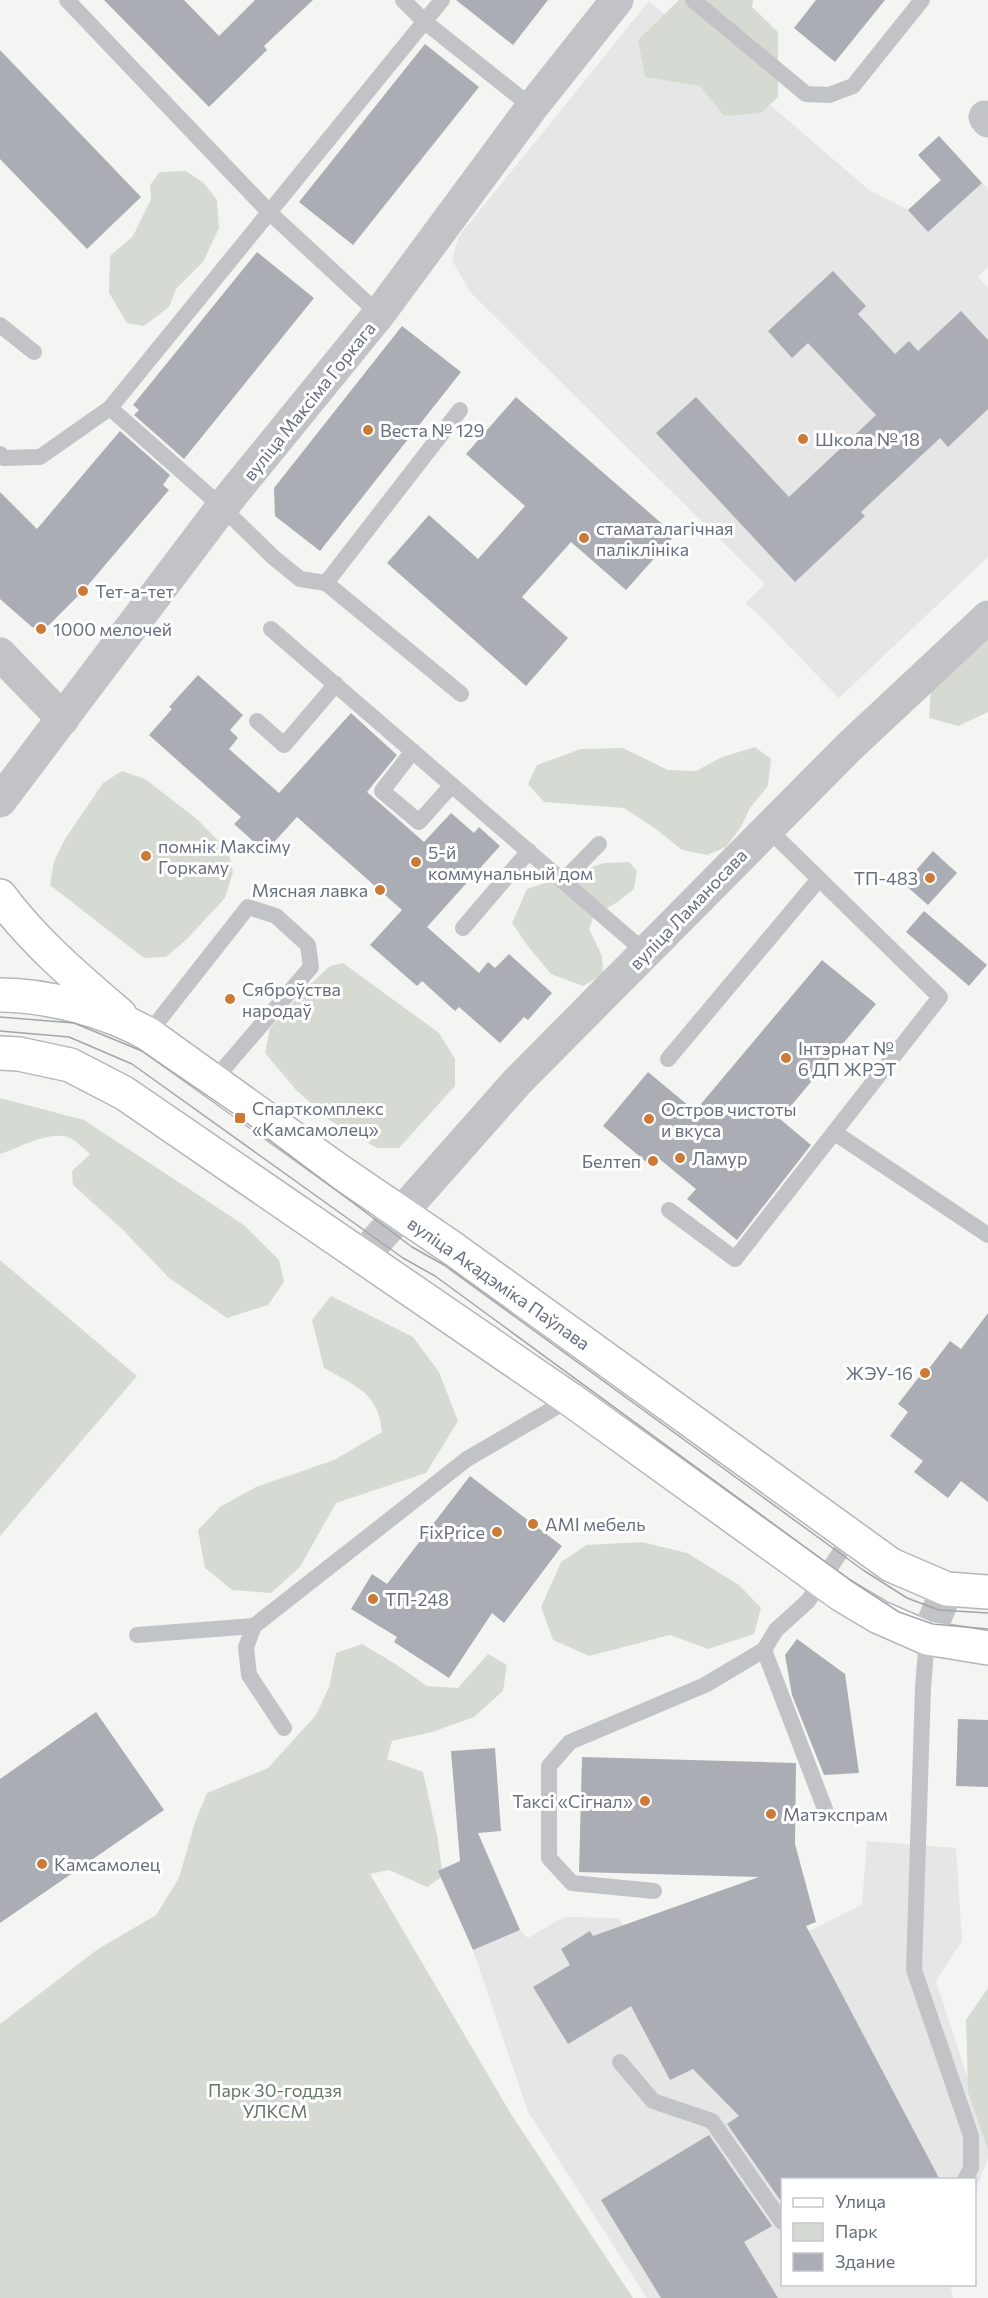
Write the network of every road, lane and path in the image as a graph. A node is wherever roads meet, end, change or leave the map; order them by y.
1 (67, 0) edge
2 (403, 0) edge
3 (442, 0) edge
4 (617, 0) edge
5 (693, 0) edge
6 (922, 0) edge
7 (425, 22) junction
8 (532, 107) junction
9 (270, 213) junction
10 (379, 314) junction
11 (0, 325) edge
12 (34, 352) dead end
13 (110, 408) junction
14 (460, 410) dead end
15 (0, 454) edge
16 (222, 507) junction
17 (326, 583) junction
18 (988, 617) edge
19 (271, 629) dead end
20 (0, 654) edge
21 (336, 684) junction
22 (461, 694) dead end
23 (63, 719) junction
24 (256, 721) dead end
25 (413, 751) junction
26 (452, 785) junction
27 (0, 801) edge
28 (767, 828) junction
29 (599, 844) dead end
30 (529, 851) junction
31 (819, 879) junction
32 (563, 881) junction
33 (0, 896) edge
34 (463, 928) dead end
35 (645, 952) junction
36 (0, 995) edge
37 (139, 1029) junction
38 (0, 1053) edge
39 (668, 1059) dead end
40 (214, 1080) junction
41 (836, 1133) junction
42 (669, 1210) dead end
43 (400, 1213) junction
44 (988, 1234) edge
45 (363, 1256) junction
46 (570, 1399) junction
47 (851, 1536) junction
48 (821, 1581) junction
49 (947, 1590) junction
50 (988, 1592) edge
51 (255, 1626) junction
52 (136, 1635) dead end
53 (927, 1638) junction
54 (988, 1648) edge
55 (764, 1650) junction
56 (284, 1728) dead end
57 (825, 1809) dead end
58 (654, 1891) dead end
59 (620, 2062) dead end
60 (966, 2178) edge
61 (781, 2219) edge

1 - 9 lane
2 - 7 lane
3 - 7 lane
4 - 8 street, вуліца Максіма Горкага
5 - 6 lane
7 - 8 lane
7 - 9 lane
8 - 10 street, вуліца Максіма Горкага
9 - 10 lane
9 - 13 lane
10 - 16 street, вуліца Максіма Горкага
11 - 12 lane
13 - 15 lane
13 - 16 lane
14 - 17 lane
16 - 17 lane
16 - 23 street, вуліца Максіма Горкага
17 - 22 lane
18 - 28 street, вуліца Ламаносава
19 - 21 lane
20 - 23 street
21 - 24 lane
21 - 25 lane
23 - 27 street, вуліца Максіма Горкага
25 - 26 lane
25 - 26 lane
26 - 30 lane
28 - 31 lane
28 - 35 street, вуліца Ламаносава
29 - 32 lane
30 - 32 lane
30 - 34 lane
31 - 39 lane
31 - 41 lane
32 - 35 lane
33 - 37 main road
35 - 43 street, вуліца Ламаносава
36 - 37 main road, вуліца Акадэміка Паўлава
37 - 40 main road, вуліца Акадэміка Паўлава
37 - 40 lane
38 - 45 main road
40 - 43 main road, вуліца Акадэміка Паўлава
41 - 42 lane
41 - 44 lane
43 - 45 street, вуліца Ламаносава
43 - 47 main road, вуліца Акадэміка Паўлава
45 - 46 main road
46 - 48 main road
46 - 51 lane
47 - 48 lane
47 - 49 main road, вуліца Акадэміка Паўлава
48 - 53 main road
48 - 55 lane
49 - 50 main road, вуліца Акадэміка Паўлава
49 - 53 street
51 - 52 lane
51 - 56 lane
53 - 54 main road
53 - 60 lane
55 - 57 lane
55 - 58 lane
59 - 61 lane

